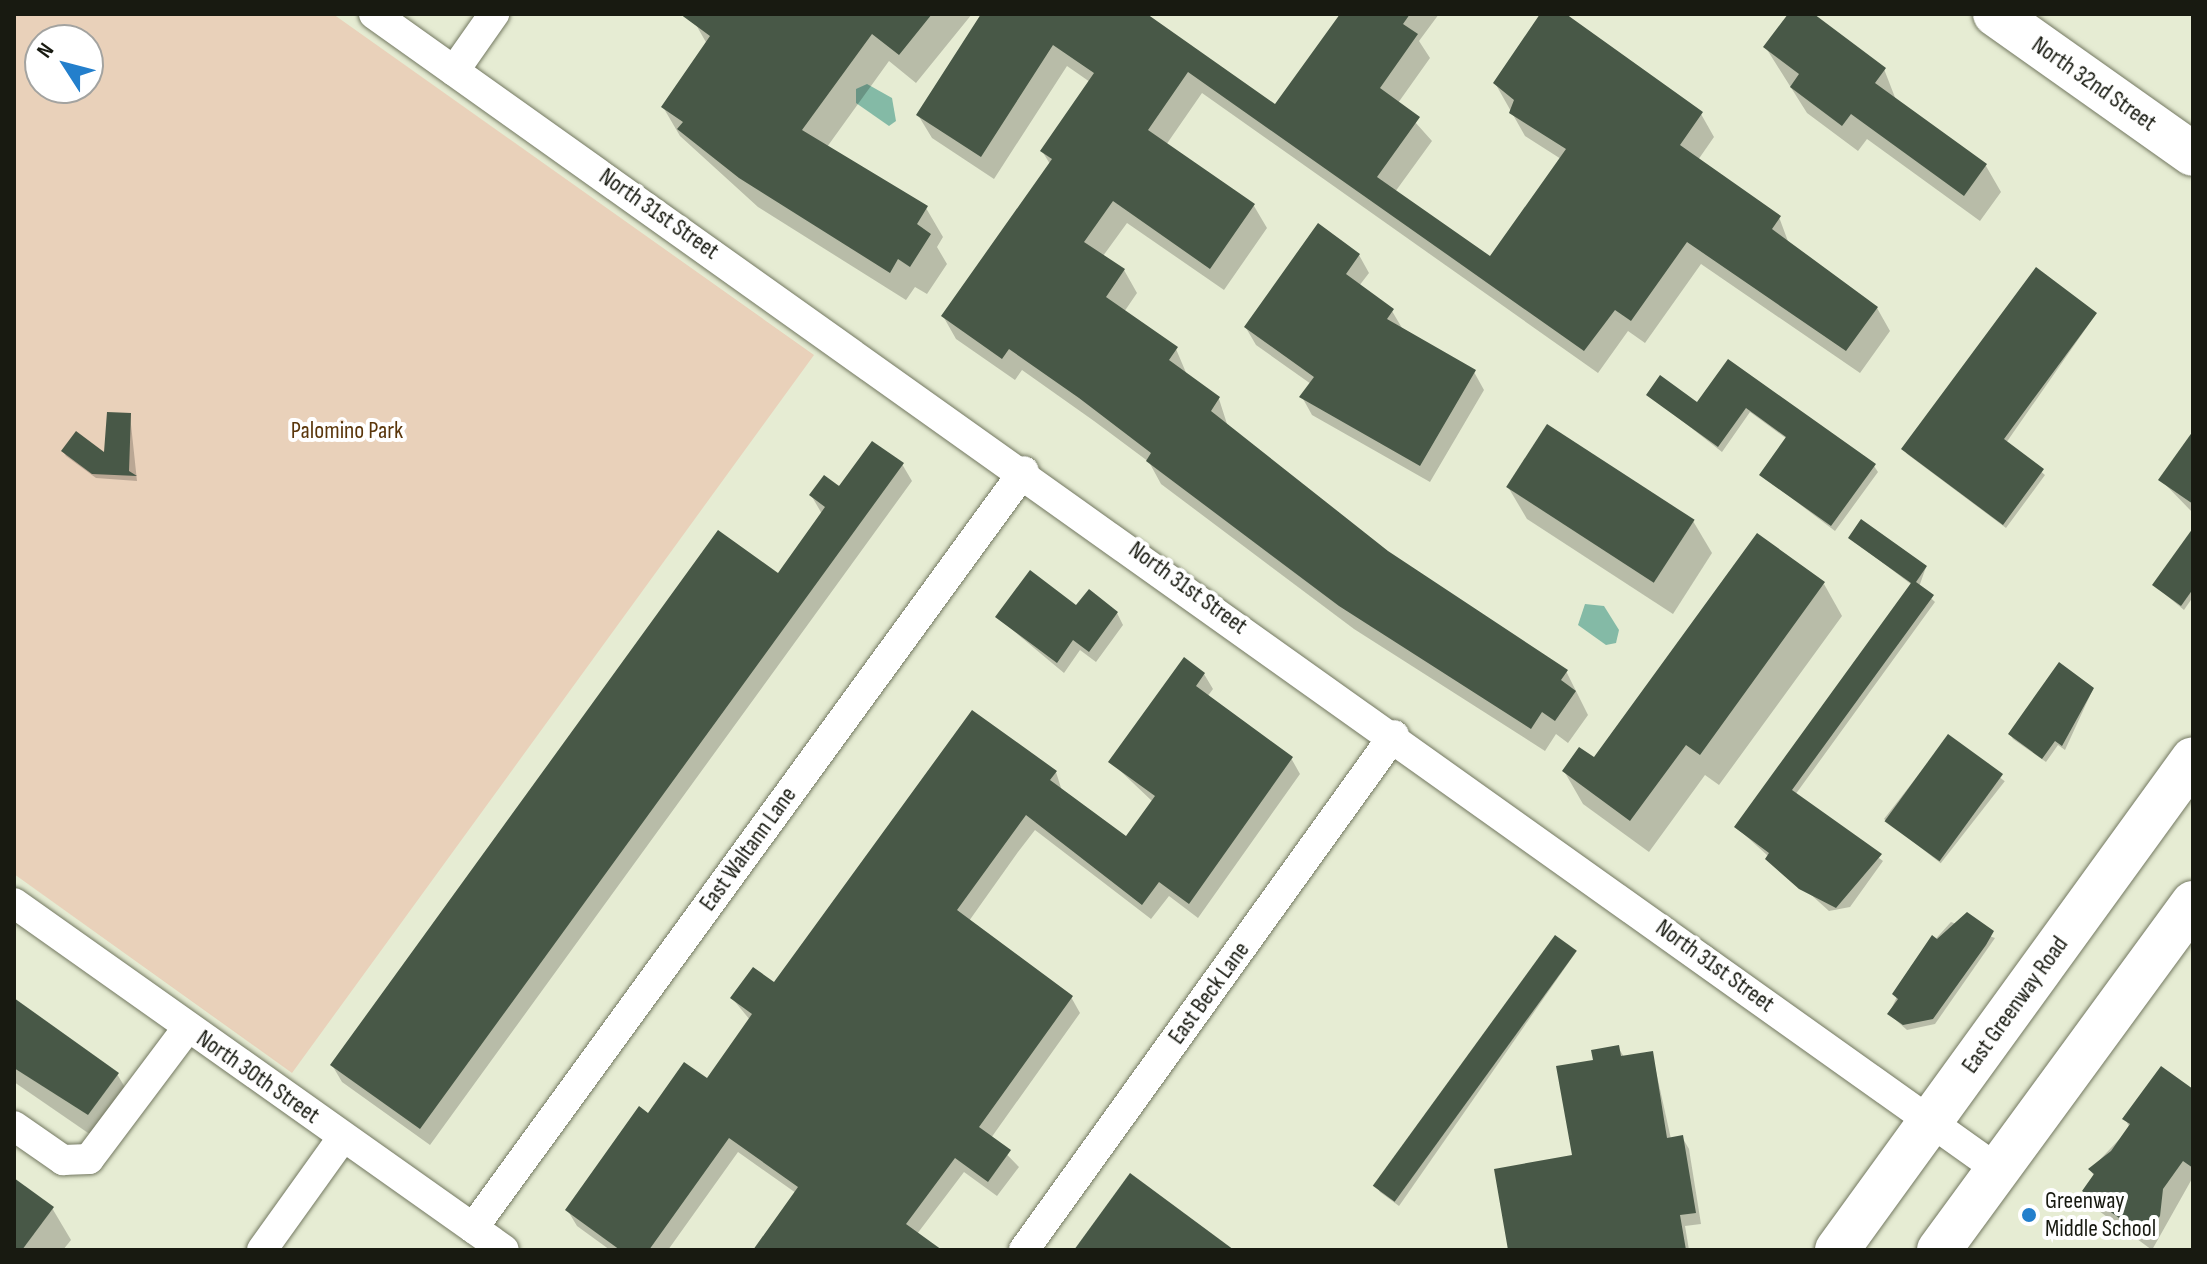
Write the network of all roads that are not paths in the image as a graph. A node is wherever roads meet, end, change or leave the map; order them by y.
1 (374, 14) edge
2 (494, 14) edge
3 (1995, 14) edge
4 (454, 71) junction
5 (2193, 154) edge
6 (1024, 471) junction
7 (1394, 735) junction
8 (2188, 778) edge
9 (14, 903) edge
10 (2193, 903) edge
11 (188, 1027) junction
12 (1932, 1121) junction
13 (14, 1126) edge
14 (343, 1137) junction
15 (1998, 1170) junction
16 (473, 1228) junction
17 (262, 1250) edge
18 (504, 1250) edge
19 (1024, 1250) edge
20 (1837, 1250) edge
21 (1939, 1250) edge

1 - 4 street, North 31st Street
2 - 4 street
3 - 5 main road, North 32nd Street
4 - 6 street, North 31st Street
6 - 7 street, North 31st Street
6 - 16 street, East Waltann Lane
7 - 12 street, North 31st Street
7 - 19 street, East Beck Lane
8 - 12 main road, East Greenway Road
9 - 11 street, North 30th Street
10 - 15 main road
11 - 13 street
11 - 14 street, North 30th Street
12 - 15 street, North 31st Street
12 - 20 main road, East Greenway Road
14 - 16 street, North 30th Street
14 - 17 street
15 - 21 main road
16 - 18 street, North 30th Street

